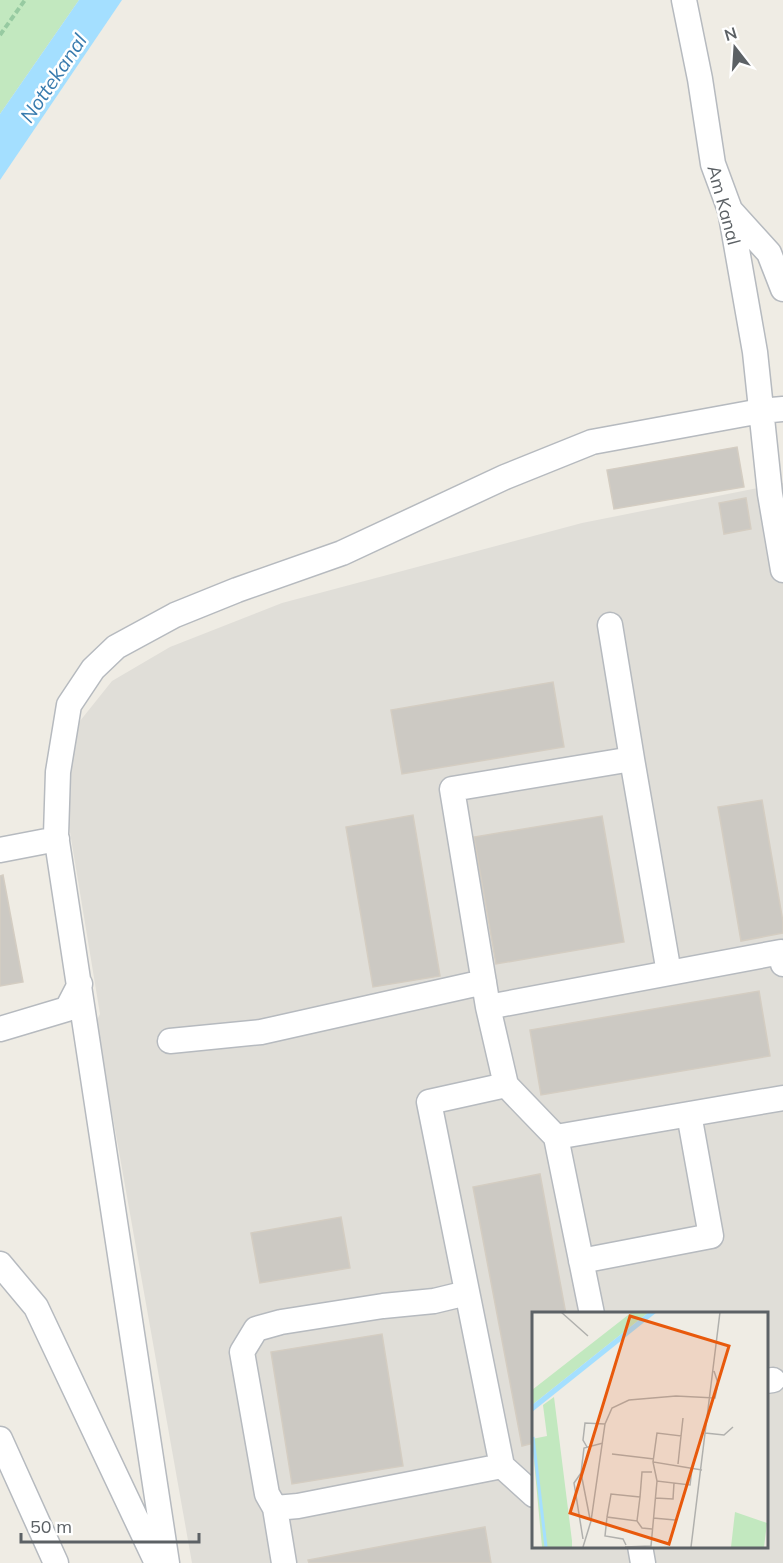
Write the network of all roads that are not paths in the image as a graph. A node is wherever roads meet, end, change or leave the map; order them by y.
1 (684, 0) edge
2 (730, 210) junction
3 (783, 289) edge
4 (772, 410) edge
5 (783, 570) edge
6 (610, 625) dead end
7 (632, 759) junction
8 (57, 839) junction
9 (0, 850) edge
10 (783, 964) edge
11 (669, 973) junction
12 (484, 982) junction
13 (80, 984) junction
14 (488, 1007) junction
15 (0, 1029) edge
16 (170, 1041) dead end
17 (506, 1085) junction
18 (783, 1098) edge
19 (689, 1114) junction
20 (556, 1137) junction
21 (581, 1261) junction
22 (0, 1264) edge
23 (467, 1293) junction
24 (592, 1312) edge
25 (0, 1439) edge
26 (502, 1466) junction
27 (532, 1493) edge
28 (275, 1508) junction
29 (640, 1548) edge
30 (56, 1563) edge
31 (157, 1563) edge
32 (167, 1563) edge
33 (284, 1563) edge
34 (643, 1563) edge

1 - 2 street, Am Kanal
2 - 3 street
2 - 4 street, Am Kanal
4 - 5 street, Am Kanal
4 - 8 street
6 - 7 street
7 - 11 street
7 - 12 street
8 - 9 street
8 - 13 street
10 - 11 street
11 - 14 street
12 - 14 street
12 - 16 street
13 - 15 street
13 - 32 street
14 - 17 street
17 - 20 street
17 - 23 street
18 - 19 street
19 - 20 street
19 - 21 street
20 - 21 street
21 - 24 street
22 - 31 street
23 - 26 street
23 - 28 street
25 - 30 street
26 - 27 street
26 - 28 street
28 - 33 street
29 - 34 street

